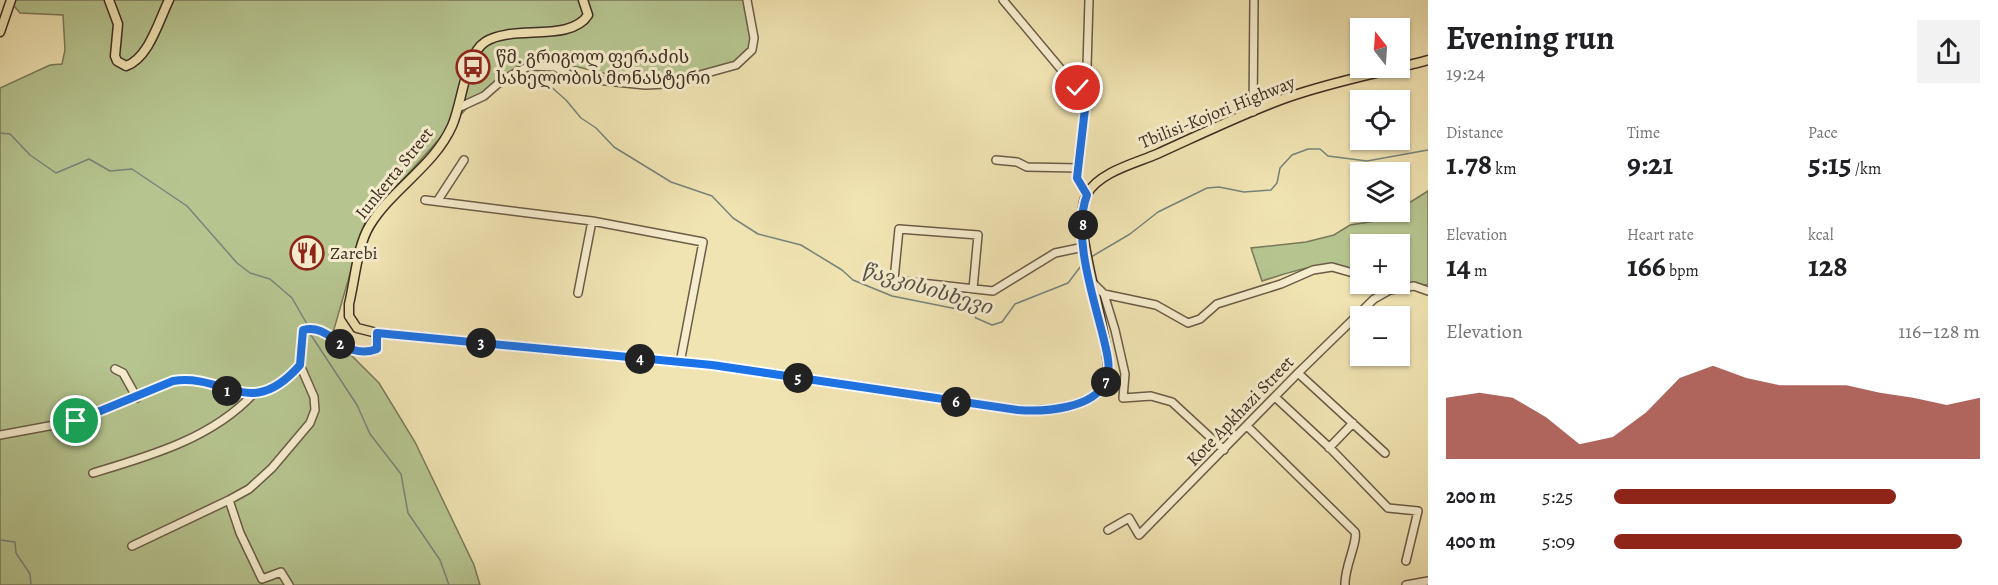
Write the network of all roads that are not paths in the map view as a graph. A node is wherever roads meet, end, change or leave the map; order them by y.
1 (11, 0) edge
2 (108, 0) edge
3 (169, 0) edge
4 (583, 0) edge
5 (747, 0) edge
6 (1003, 0) edge
7 (1089, 0) edge
8 (1254, 0) edge
9 (0, 32) edge
10 (1428, 60) edge
11 (1086, 100) junction
12 (460, 107) junction
13 (1253, 112) junction
14 (464, 159) dead end
15 (996, 160) dead end
16 (1078, 168) junction
17 (1087, 195) junction
18 (425, 200) dead end
19 (438, 200) junction
20 (592, 221) junction
21 (1084, 247) junction
22 (1350, 272) edge
23 (1090, 279) junction
24 (1410, 287) edge
25 (973, 289) junction
26 (1428, 291) edge
27 (578, 293) dead end
28 (1104, 294) junction
29 (1383, 294) edge
30 (377, 333) junction
31 (680, 363) junction
32 (300, 365) junction
33 (115, 369) dead end
34 (1298, 373) junction
35 (254, 393) junction
36 (1275, 397) junction
37 (137, 398) junction
38 (1353, 423) junction
39 (1246, 426) junction
40 (0, 435) edge
41 (1329, 448) junction
42 (1224, 450) junction
43 (1385, 453) dead end
44 (93, 473) dead end
45 (229, 500) junction
46 (1108, 530) dead end
47 (132, 546) dead end
48 (1406, 561) dead end
49 (1428, 581) edge
50 (289, 585) edge
51 (1346, 585) edge
52 (1406, 585) edge

1 - 9 main road
2 - 3 main road
4 - 12 main road, Iunkerta Street
5 - 12 street
6 - 11 street
7 - 11 street
8 - 13 street
10 - 13 main road, Tbilisi-Kojori Highway
11 - 16 street
12 - 30 main road, Iunkerta Street
13 - 17 main road, Tbilisi-Kojori Highway
14 - 19 street
15 - 16 street
16 - 17 street
17 - 21 main road
18 - 19 street
19 - 20 street
20 - 27 street
20 - 31 street
21 - 23 main road
21 - 25 street
22 - 28 street
23 - 28 street
23 - 31 main road
24 - 26 street
25 - 25 street
28 - 42 street
29 - 34 street, Kote Apkhazi Street
30 - 31 main road
30 - 32 street
32 - 35 street
32 - 45 street
33 - 37 street
34 - 36 street, Kote Apkhazi Street
34 - 38 street
35 - 37 street
35 - 44 street
36 - 39 street, Kote Apkhazi Street
36 - 41 street
37 - 40 street
38 - 41 street
38 - 43 street
39 - 42 street, Kote Apkhazi Street
39 - 51 street
41 - 48 street
42 - 46 street, Kote Apkhazi Street
45 - 47 street
45 - 50 street
49 - 52 street

